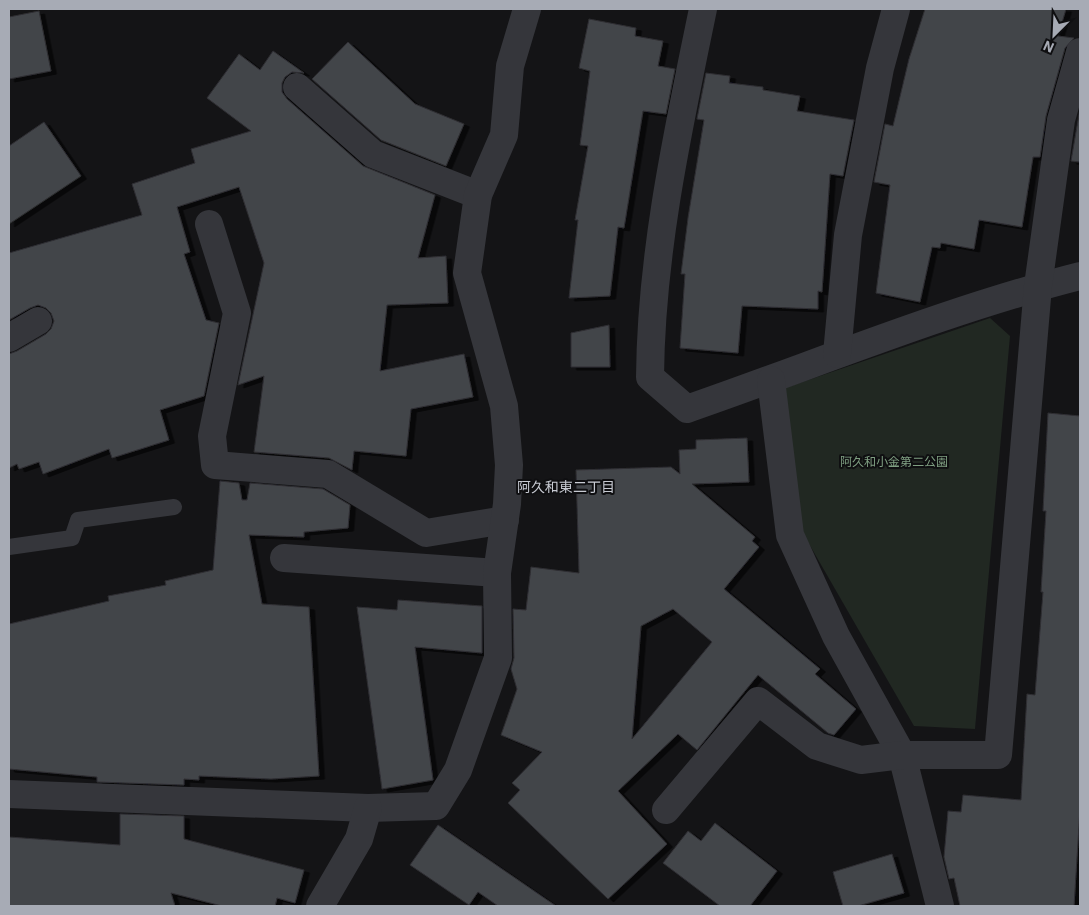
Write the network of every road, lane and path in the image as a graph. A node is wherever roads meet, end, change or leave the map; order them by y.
1 (527, 9) edge
2 (703, 9) edge
3 (896, 9) edge
4 (1080, 52) edge
5 (297, 87) dead end
6 (478, 195) junction
7 (209, 224) dead end
8 (1080, 276) edge
9 (1038, 286) junction
10 (38, 321) dead end
11 (9, 338) edge
12 (837, 354) junction
13 (771, 380) junction
14 (174, 507) dead end
15 (505, 520) junction
16 (9, 547) edge
17 (284, 558) dead end
18 (497, 573) junction
19 (902, 755) junction
20 (9, 794) edge
21 (368, 808) junction
22 (666, 810) dead end
23 (320, 906) edge
24 (940, 906) edge

1 - 6 street
2 - 13 street
3 - 12 street
4 - 9 street
5 - 6 street
6 - 15 street
7 - 15 street
8 - 9 street
9 - 12 street
9 - 19 street
10 - 11 street
12 - 13 street
13 - 19 street
14 - 16 lane
15 - 18 street
17 - 18 street
18 - 21 street
19 - 22 street
19 - 24 street
20 - 21 street
21 - 23 street

